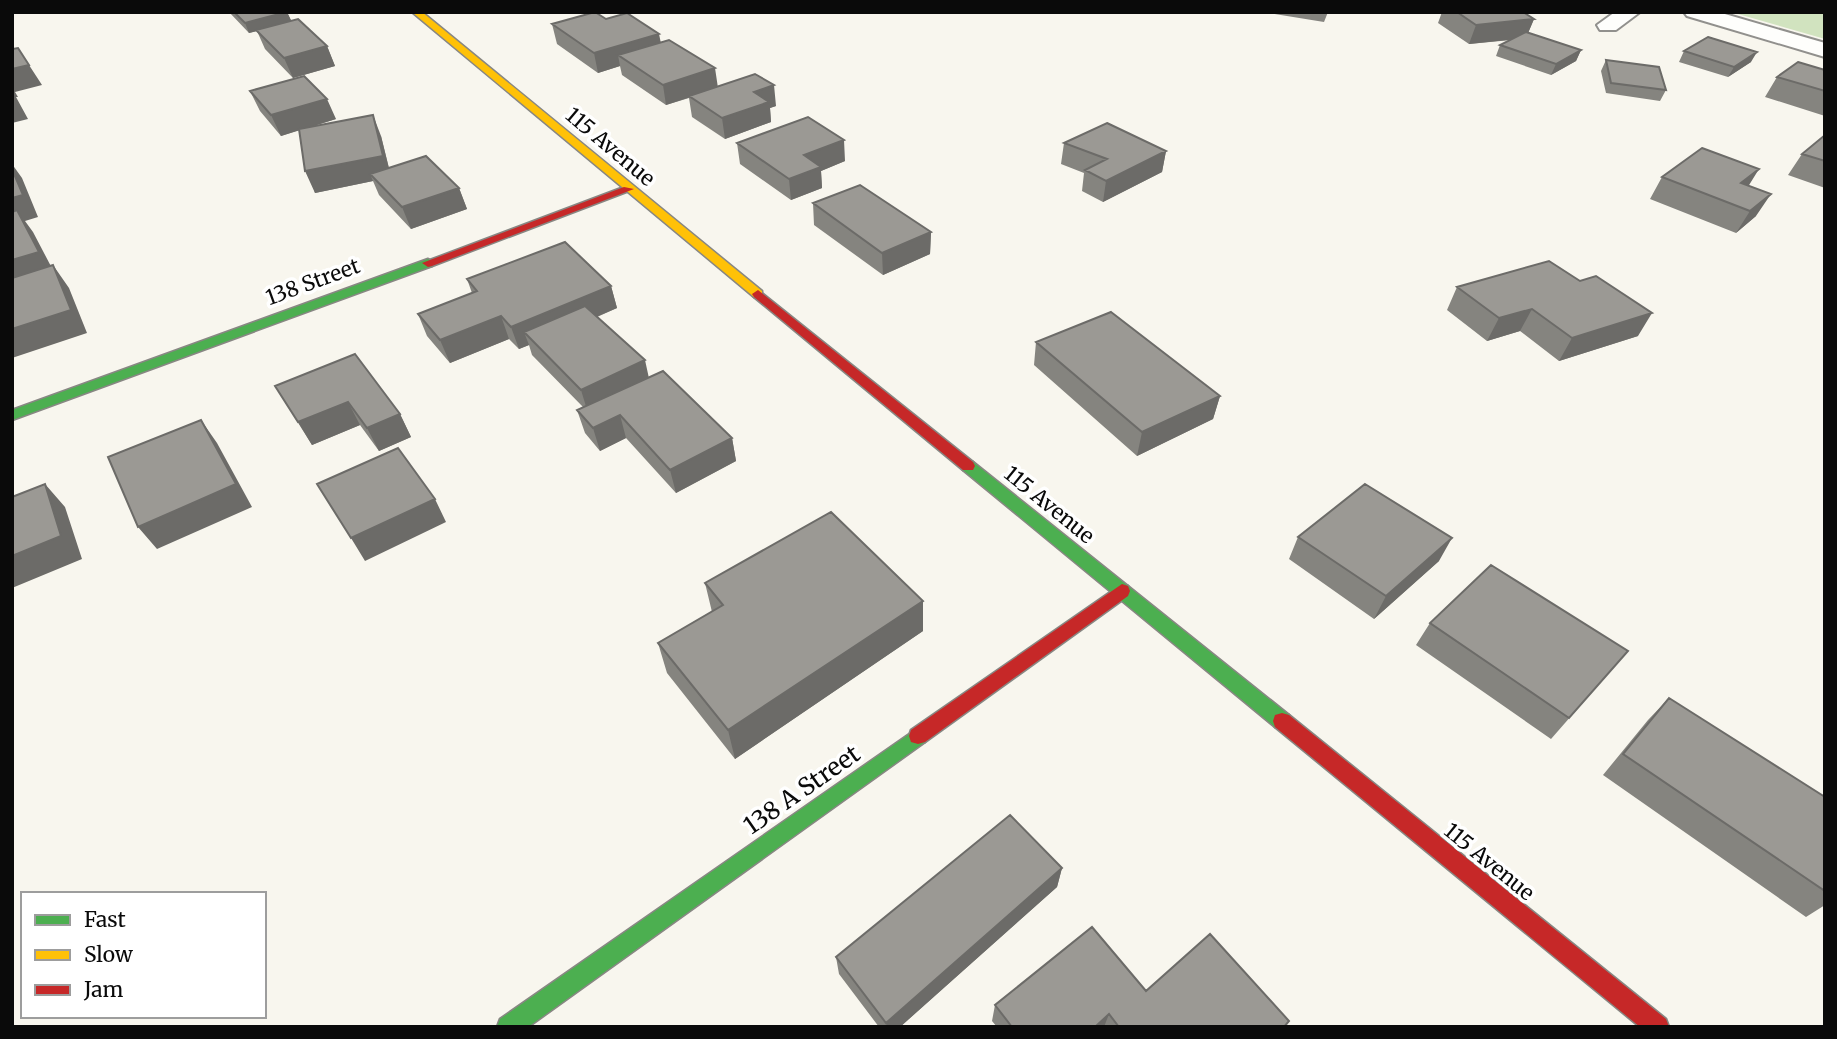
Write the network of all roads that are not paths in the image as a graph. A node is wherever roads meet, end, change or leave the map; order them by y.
1 (416, 12) edge
2 (1630, 12) edge
3 (1694, 12) edge
4 (1608, 25) dead end
5 (1825, 50) edge
6 (628, 190) junction
7 (12, 415) edge
8 (1122, 591) junction
9 (508, 1027) edge
10 (1658, 1027) edge

1 - 6 street, 115 Avenue
2 - 4 street
3 - 5 street
6 - 7 street, 138 Street
6 - 8 street, 115 Avenue
8 - 9 street, 138 A Street
8 - 10 street, 115 Avenue

